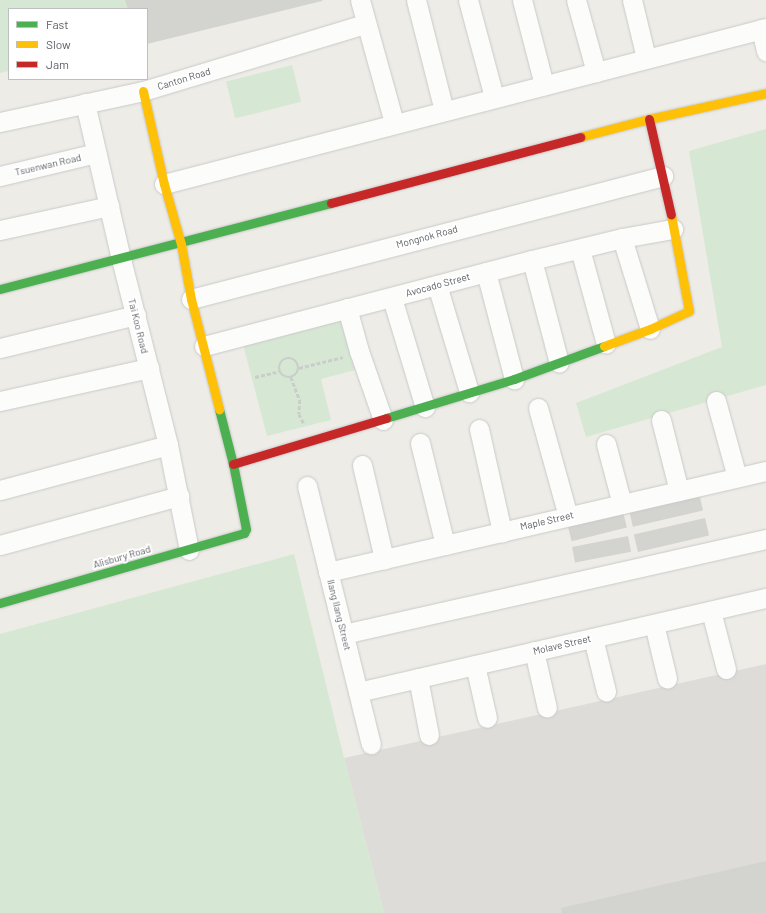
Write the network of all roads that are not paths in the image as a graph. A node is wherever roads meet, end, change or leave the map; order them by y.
1 (360, 0) edge
2 (416, 0) edge
3 (468, 0) edge
4 (522, 0) edge
5 (576, 0) edge
6 (632, 0) edge
7 (365, 24) junction
8 (764, 28) edge
9 (766, 51) edge
10 (646, 58) junction
11 (596, 72) junction
12 (544, 85) junction
13 (143, 91) junction
14 (766, 93) edge
15 (494, 97) junction
16 (85, 103) junction
17 (444, 111) junction
18 (649, 119) junction
19 (0, 122) edge
20 (394, 123) junction
21 (96, 153) junction
22 (0, 176) edge
23 (662, 176) junction
24 (164, 184) junction
25 (109, 206) junction
26 (673, 229) junction
27 (0, 230) edge
28 (622, 238) junction
29 (181, 244) junction
30 (580, 249) junction
31 (121, 259) junction
32 (532, 260) junction
33 (486, 272) junction
34 (437, 285) junction
35 (0, 289) edge
36 (392, 298) junction
37 (191, 299) junction
38 (347, 308) junction
39 (136, 316) junction
40 (650, 329) junction
41 (606, 344) junction
42 (204, 346) junction
43 (0, 348) edge
44 (559, 363) junction
45 (148, 368) junction
46 (514, 379) junction
47 (469, 392) junction
48 (0, 401) edge
49 (716, 401) dead end
50 (425, 407) junction
51 (538, 408) dead end
52 (383, 420) junction
53 (661, 420) dead end
54 (479, 429) dead end
55 (420, 443) dead end
56 (606, 444) dead end
57 (168, 445) junction
58 (233, 464) junction
59 (362, 465) dead end
60 (766, 471) edge
61 (737, 477) junction
62 (308, 486) dead end
63 (0, 490) edge
64 (679, 491) junction
65 (179, 496) junction
66 (622, 504) junction
67 (568, 516) junction
68 (502, 532) junction
69 (766, 539) edge
70 (0, 545) edge
71 (445, 545) junction
72 (190, 550) junction
73 (384, 559) junction
74 (328, 572) junction
75 (766, 598) edge
76 (0, 603) edge
77 (711, 611) junction
78 (654, 624) junction
79 (344, 634) junction
80 (593, 638) junction
81 (534, 651) junction
82 (475, 665) junction
83 (726, 669) dead end
84 (418, 678) junction
85 (667, 678) dead end
86 (606, 691) dead end
87 (358, 692) junction
88 (547, 708) dead end
89 (487, 718) dead end
90 (429, 735) dead end
91 (371, 744) dead end

1 - 7 street
2 - 17 street
3 - 15 street
4 - 12 street
5 - 11 street
6 - 10 street
7 - 13 street, Canton Road
7 - 20 street
8 - 9 street
8 - 10 street
10 - 11 street
11 - 12 street
12 - 15 street
13 - 16 street, Canton Road
13 - 24 street
14 - 18 street
15 - 17 street
16 - 19 street, Canton Road
16 - 21 street, Tai Koo Road
17 - 20 street
18 - 23 street
18 - 29 street
20 - 24 street
21 - 22 street, Tsuenwan Road
21 - 25 street, Tai Koo Road
23 - 26 street
23 - 37 street, Mongnok Road
24 - 29 street
25 - 27 street
25 - 31 street, Tai Koo Road
26 - 28 street, Avocado Street
26 - 40 street
28 - 30 street, Avocado Street
28 - 40 street
29 - 31 street
29 - 37 street
30 - 32 street, Avocado Street
30 - 41 street
31 - 35 street
31 - 39 street, Tai Koo Road
32 - 33 street, Avocado Street
32 - 44 street
33 - 34 street, Avocado Street
33 - 46 street
34 - 36 street, Avocado Street
34 - 47 street
36 - 38 street, Avocado Street
36 - 50 street
37 - 42 street
38 - 42 street, Avocado Street
38 - 52 street
39 - 43 street
39 - 45 street, Tai Koo Road
40 - 41 street
41 - 44 street
42 - 58 street
44 - 46 street
45 - 48 street
45 - 57 street, Tai Koo Road
46 - 47 street
47 - 50 street
49 - 61 street
50 - 52 street
51 - 67 street
52 - 58 street
53 - 64 street
54 - 68 street
55 - 71 street
56 - 66 street
57 - 63 street
57 - 65 street, Tai Koo Road
58 - 72 street, Alisbury Road
59 - 73 street
60 - 61 street, Maple Street
61 - 64 street, Maple Street
62 - 74 street, Ilang Ilang Street
64 - 66 street, Maple Street
65 - 70 street
65 - 72 street, Tai Koo Road
66 - 67 street, Maple Street
67 - 68 street, Maple Street
68 - 71 street, Maple Street
69 - 79 street
71 - 73 street, Maple Street
72 - 76 street, Alisbury Road
73 - 74 street, Maple Street
74 - 79 street, Ilang Ilang Street
75 - 77 street, Molave Street
77 - 78 street, Molave Street
77 - 83 street
78 - 80 street, Molave Street
78 - 85 street
79 - 87 street, Ilang Ilang Street
80 - 81 street, Molave Street
80 - 86 street
81 - 82 street, Molave Street
81 - 88 street
82 - 84 street, Molave Street
82 - 89 street
84 - 87 street, Molave Street
84 - 90 street
87 - 91 street, Ilang Ilang Street

